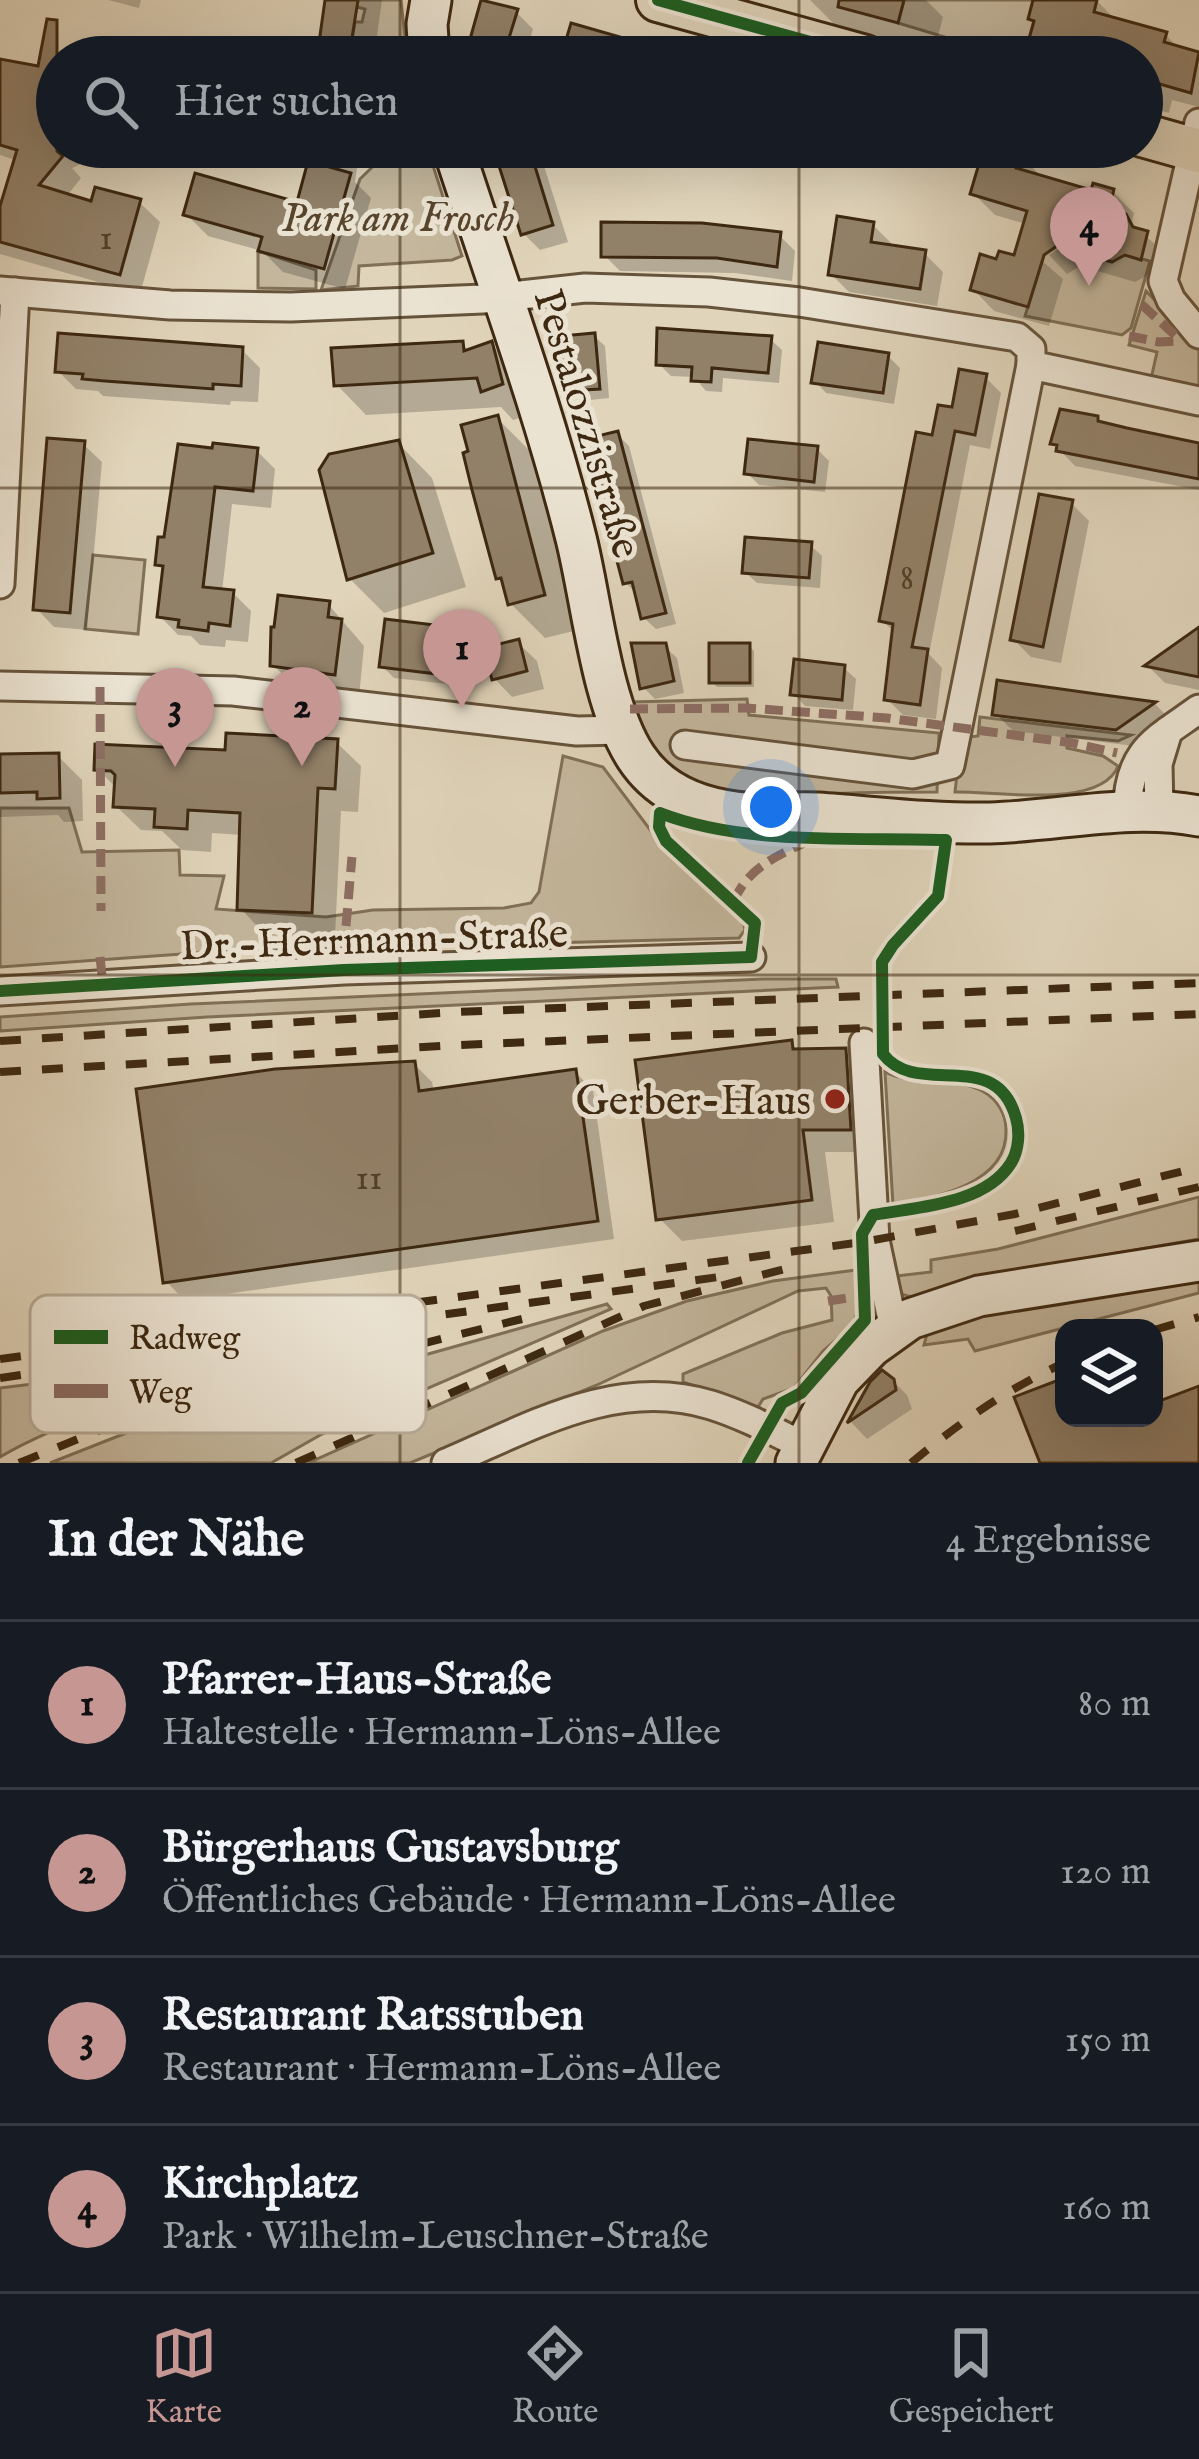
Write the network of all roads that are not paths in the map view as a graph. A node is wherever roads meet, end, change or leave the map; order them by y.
1 (431, 0) edge
2 (658, 0) edge
3 (758, 13) edge
4 (428, 36) edge
5 (814, 36) edge
6 (1163, 137) edge
7 (1197, 141) edge
8 (460, 168) edge
9 (7, 291) edge
10 (501, 296) junction
11 (1199, 334) edge
12 (1031, 365) junction
13 (1199, 401) edge
14 (0, 584) edge
15 (0, 686) edge
16 (1199, 709) edge
17 (622, 730) junction
18 (685, 745) dead end
19 (1143, 812) junction
20 (1199, 816) edge
21 (751, 957) dead end
22 (0, 991) edge
23 (864, 1043) dead end
24 (1199, 1261) edge
25 (894, 1329) junction
26 (800, 1455) edge
27 (446, 1463) edge

1 - 4 main road
2 - 3 main road
3 - 5 main road
6 - 7 main road
7 - 11 street
8 - 10 main road, Pestalozzistraße
9 - 10 street
9 - 14 street
10 - 12 street
10 - 17 main road, Pestalozzistraße
12 - 13 street
12 - 18 street
15 - 17 street
16 - 19 street
17 - 19 main road
19 - 20 main road
21 - 22 street, Dr.-Herrmann-Straße
23 - 25 street
24 - 25 main road
25 - 26 main road
26 - 27 street

